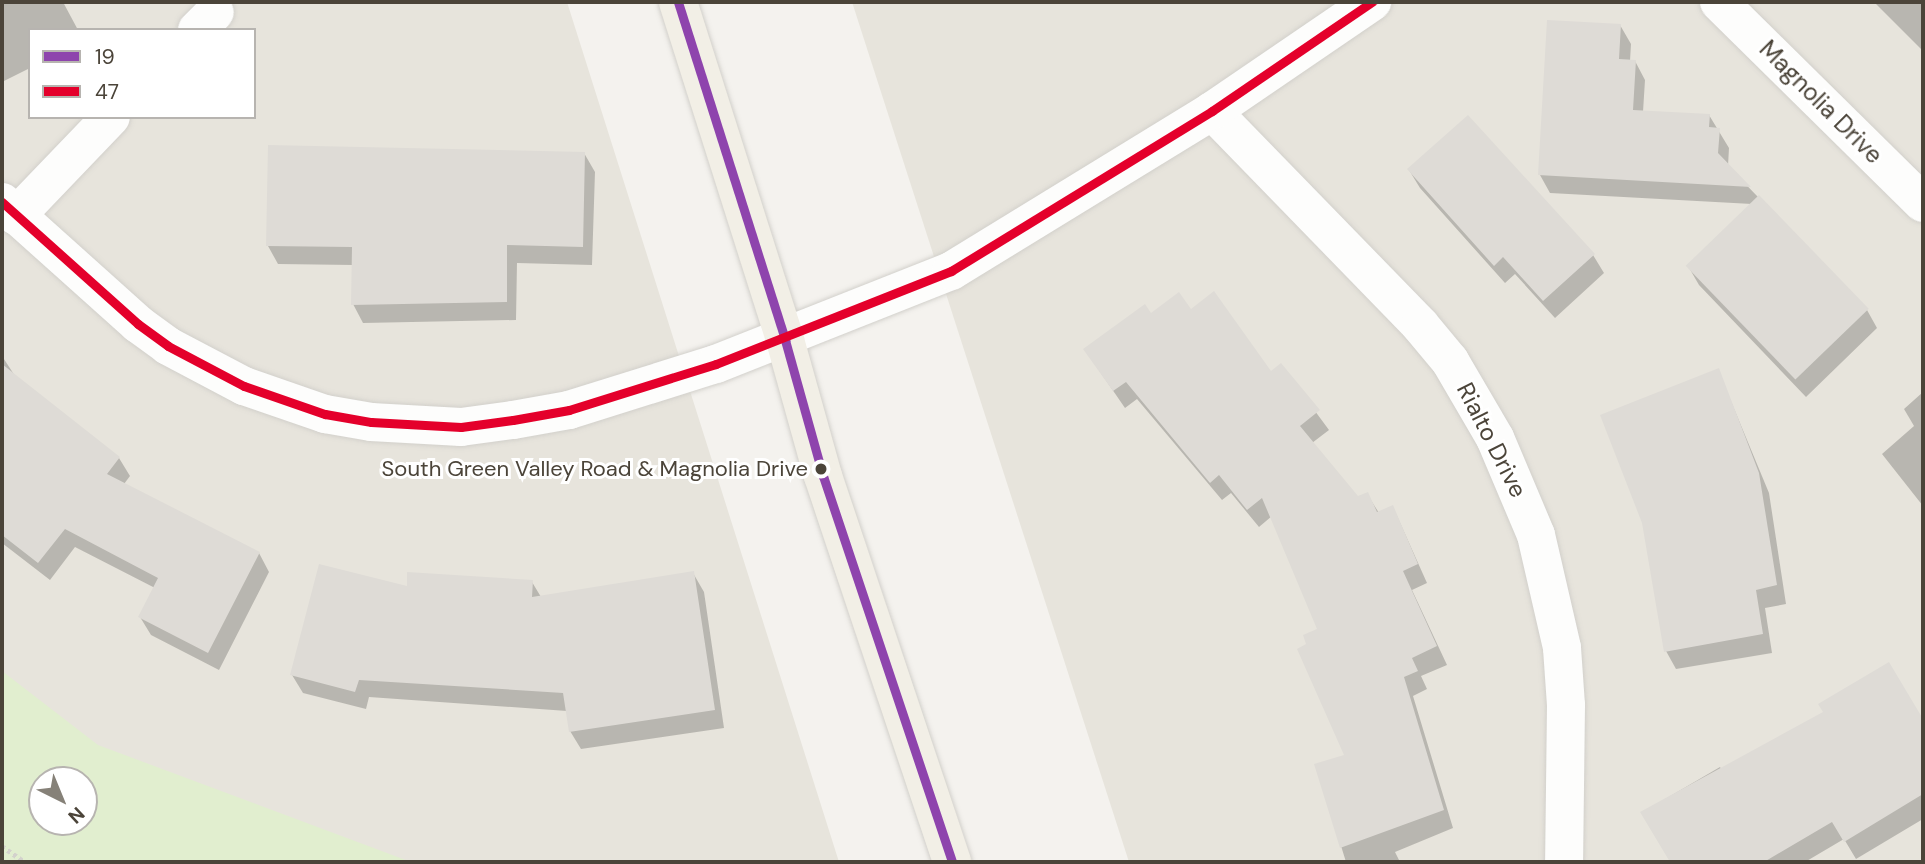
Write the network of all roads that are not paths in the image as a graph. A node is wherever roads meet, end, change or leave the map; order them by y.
1 (678, 2) edge
2 (1372, 2) edge
3 (1719, 2) edge
4 (1212, 111) junction
5 (109, 119) edge
6 (1923, 203) edge
7 (9, 209) edge
8 (785, 340) junction
9 (952, 862) edge
10 (1564, 862) edge

1 - 8 main road
2 - 4 street
3 - 6 street, Magnolia Drive
4 - 8 street
4 - 10 street, Rialto Drive
5 - 7 street
7 - 8 street
8 - 9 main road

